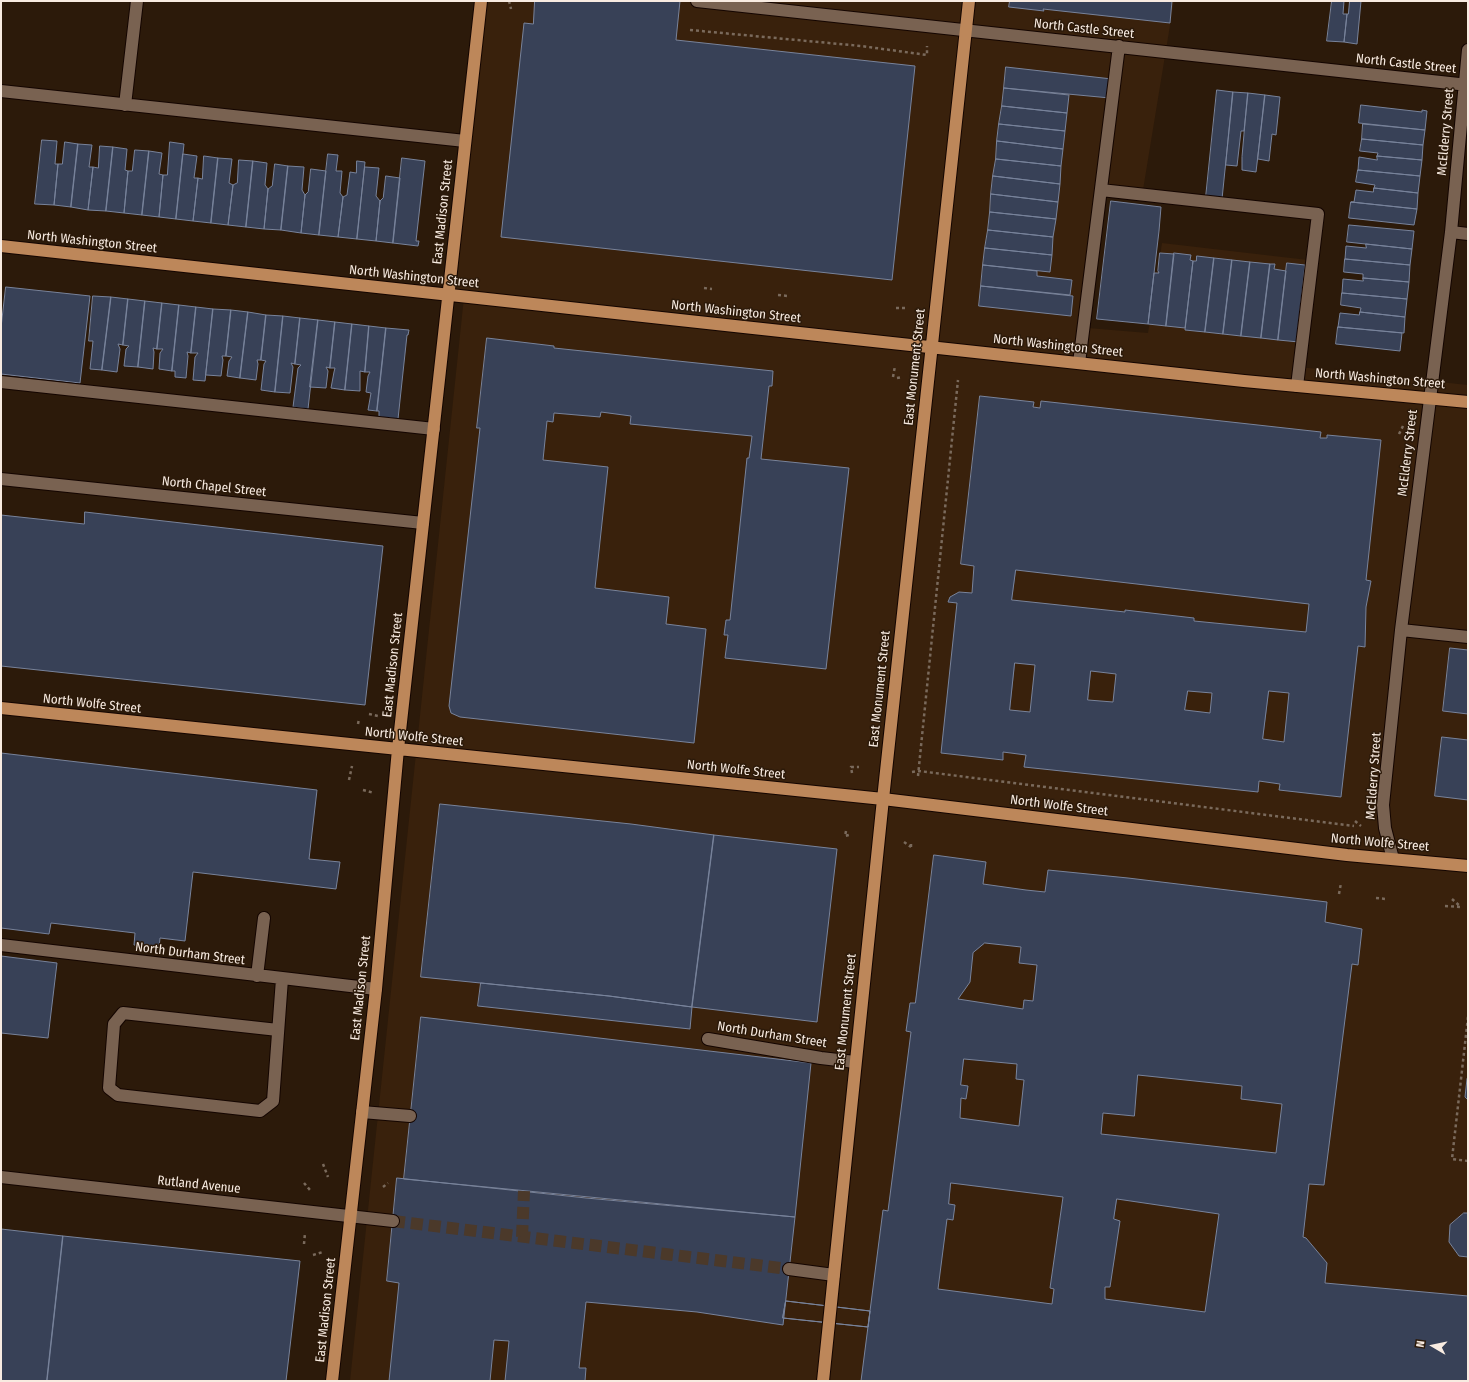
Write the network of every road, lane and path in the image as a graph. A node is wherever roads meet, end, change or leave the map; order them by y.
1 (137, 1) edge
2 (481, 1) edge
3 (697, 1) edge
4 (969, 1) edge
5 (690, 30) dead end
6 (966, 30) junction
7 (927, 46) dead end
8 (1119, 46) junction
9 (1468, 50) edge
10 (1466, 84) edge
11 (1, 91) edge
12 (125, 105) junction
13 (465, 141) junction
14 (1101, 190) junction
15 (1451, 232) junction
16 (1468, 234) edge
17 (1, 246) edge
18 (704, 288) dead end
19 (712, 289) dead end
20 (448, 295) junction
21 (778, 295) dead end
22 (788, 296) dead end
23 (896, 308) dead end
24 (905, 308) dead end
25 (931, 347) junction
26 (1079, 363) junction
27 (895, 366) dead end
28 (902, 377) dead end
29 (958, 380) dead end
30 (1, 382) edge
31 (1297, 386) junction
32 (1429, 398) junction
33 (1468, 402) edge
34 (1402, 426) dead end
35 (434, 429) junction
36 (1400, 434) dead end
37 (1, 479) edge
38 (424, 522) junction
39 (1401, 630) junction
40 (1468, 637) edge
41 (1, 708) edge
42 (369, 714) dead end
43 (378, 716) dead end
44 (398, 749) junction
45 (352, 766) dead end
46 (859, 767) dead end
47 (919, 771) junction
48 (912, 772) dead end
49 (852, 773) dead end
50 (918, 776) dead end
51 (349, 780) dead end
52 (363, 790) dead end
53 (375, 793) dead end
54 (883, 799) junction
55 (1355, 821) dead end
56 (1361, 826) dead end
57 (846, 831) dead end
58 (1352, 831) dead end
59 (849, 835) dead end
60 (911, 841) dead end
61 (904, 842) dead end
62 (1393, 859) junction
63 (1468, 866) edge
64 (1341, 884) dead end
65 (1338, 894) dead end
66 (1376, 898) dead end
67 (1386, 899) dead end
68 (1452, 899) dead end
69 (1445, 906) dead end
70 (264, 918) dead end
71 (1, 945) edge
72 (257, 976) junction
73 (282, 979) junction
74 (376, 989) junction
75 (1468, 1017) edge
76 (278, 1030) junction
77 (708, 1039) dead end
78 (855, 1062) junction
79 (362, 1112) junction
80 (410, 1116) dead end
81 (1468, 1161) edge
82 (323, 1164) dead end
83 (1, 1177) edge
84 (328, 1177) dead end
85 (304, 1183) dead end
86 (383, 1183) dead end
87 (383, 1187) dead end
88 (310, 1190) dead end
89 (351, 1216) junction
90 (393, 1221) tunnel mouth
91 (305, 1233) dead end
92 (304, 1244) dead end
93 (323, 1252) dead end
94 (313, 1255) dead end
95 (789, 1269) tunnel mouth
96 (834, 1275) junction
97 (332, 1381) edge
98 (823, 1381) edge

1 - 12 street
2 - 13 main road, East Madison Street
3 - 6 street, North Castle Street
4 - 6 main road, East Monument Street
5 - 7 path
6 - 8 street, North Castle Street
6 - 25 main road, East Monument Street
8 - 10 street, North Castle Street
8 - 14 street
9 - 10 street, McElderry Street
10 - 15 street, McElderry Street
11 - 12 street
12 - 13 street
13 - 20 main road, East Madison Street
14 - 26 street
14 - 31 street
15 - 16 street
15 - 32 street, McElderry Street
17 - 20 main road, North Washington Street
18 - 19 path
20 - 25 main road, North Washington Street
20 - 35 main road, East Madison Street
21 - 22 path
23 - 24 path
25 - 26 main road, North Washington Street
25 - 54 main road, East Monument Street
26 - 31 main road, North Washington Street
27 - 28 path
29 - 47 path
30 - 35 street
31 - 32 main road, North Washington Street
32 - 33 main road, North Washington Street
32 - 39 street, McElderry Street
34 - 36 path
35 - 38 main road, East Madison Street
37 - 38 street, North Chapel Street
38 - 44 main road, East Madison Street
39 - 40 street
39 - 62 street, McElderry Street
41 - 44 main road, North Wolfe Street
42 - 43 path
44 - 54 main road, North Wolfe Street
44 - 74 main road, East Madison Street
45 - 51 path
46 - 49 path
47 - 48 path
47 - 50 path
47 - 58 path
52 - 53 path
54 - 62 main road, North Wolfe Street
54 - 78 main road, East Monument Street
55 - 56 path
57 - 59 path
60 - 61 path
62 - 63 main road, North Wolfe Street
64 - 65 path
66 - 67 path
68 - 69 path
70 - 72 street
71 - 72 street, North Durham Street
72 - 73 street, North Durham Street
73 - 74 street, North Durham Street
73 - 76 street
74 - 79 main road, East Madison Street
75 - 81 path
76 - 76 street
77 - 78 street, North Durham Street
78 - 96 main road, East Monument Street
79 - 80 street
79 - 89 main road, East Madison Street
82 - 84 path
83 - 89 street, Rutland Avenue
85 - 88 path
86 - 87 path
89 - 90 street, Rutland Avenue
89 - 97 main road, East Madison Street
91 - 92 path
93 - 94 path
95 - 96 street
96 - 98 main road, East Monument Street

